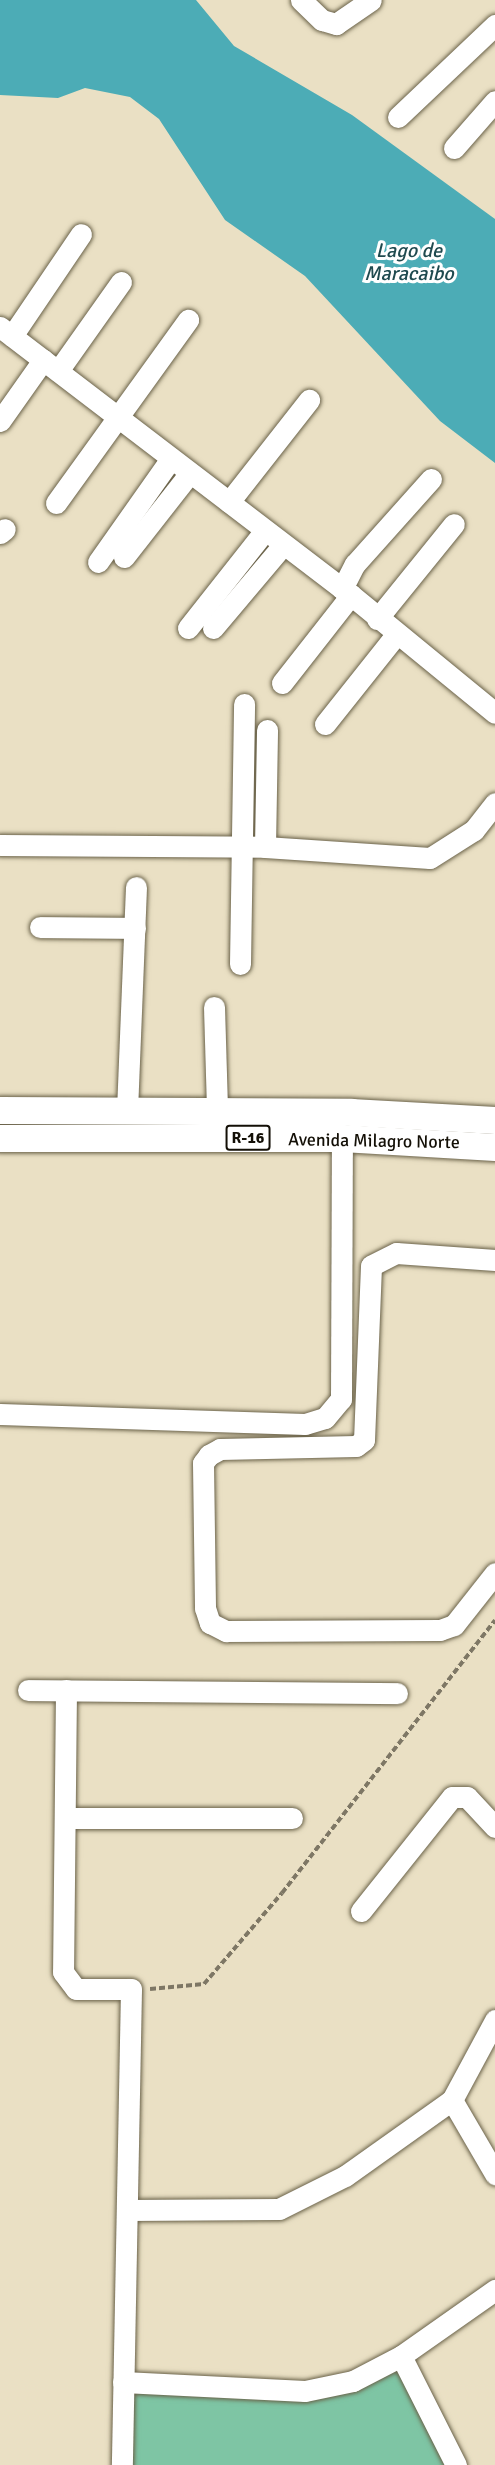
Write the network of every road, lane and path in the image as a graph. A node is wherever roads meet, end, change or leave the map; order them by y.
1 (301, 0) edge
2 (370, 0) edge
3 (495, 25) edge
4 (495, 102) edge
5 (398, 117) dead end
6 (454, 148) dead end
7 (81, 234) dead end
8 (121, 282) dead end
9 (188, 320) dead end
10 (6, 332) edge
11 (50, 366) junction
12 (309, 400) dead end
13 (117, 418) junction
14 (0, 421) edge
15 (170, 460) junction
16 (189, 474) junction
17 (430, 479) dead end
18 (56, 502) dead end
19 (229, 502) junction
20 (453, 524) dead end
21 (263, 533) junction
22 (282, 546) junction
23 (124, 557) dead end
24 (98, 562) dead end
25 (347, 592) junction
26 (377, 619) junction
27 (188, 628) dead end
28 (213, 628) dead end
29 (395, 636) junction
30 (282, 683) dead end
31 (244, 704) dead end
32 (495, 714) edge
33 (325, 724) dead end
34 (267, 729) dead end
35 (495, 803) edge
36 (0, 845) edge
37 (265, 847) junction
38 (239, 848) junction
39 (136, 887) dead end
40 (40, 927) dead end
41 (135, 928) junction
42 (240, 964) dead end
43 (214, 1007) dead end
44 (0, 1110) edge
45 (127, 1111) junction
46 (216, 1111) junction
47 (495, 1120) edge
48 (0, 1138) edge
49 (342, 1138) junction
50 (495, 1147) edge
51 (495, 1260) edge
52 (0, 1414) edge
53 (495, 1573) edge
54 (495, 1620) edge
55 (28, 1690) dead end
56 (66, 1690) junction
57 (397, 1693) dead end
58 (65, 1818) junction
59 (292, 1818) dead end
60 (495, 1827) edge
61 (361, 1911) dead end
62 (131, 1989) junction
63 (495, 2020) edge
64 (452, 2100) junction
65 (495, 2174) edge
66 (127, 2210) junction
67 (495, 2290) edge
68 (401, 2356) junction
69 (123, 2382) junction
70 (122, 2465) edge
71 (456, 2465) edge

1 - 2 street
3 - 5 street
4 - 6 street
7 - 10 street
8 - 11 street
9 - 13 street
10 - 11 street
11 - 13 street
11 - 14 street
12 - 19 street
13 - 15 street
13 - 18 street
15 - 16 street
15 - 24 street
16 - 19 street
16 - 23 street
17 - 25 street
19 - 21 street
20 - 26 street
21 - 22 street
21 - 27 street
22 - 25 street
22 - 28 street
25 - 26 street
25 - 30 street
26 - 29 street
29 - 32 street
29 - 33 street
31 - 38 street
34 - 37 street
35 - 37 street
36 - 38 street
37 - 38 street
38 - 42 street
39 - 41 street
40 - 41 street
41 - 45 street
43 - 46 street
44 - 45 main road, Avenida Milagro Norte / R-16
45 - 46 main road, Avenida Milagro Norte / R-16
46 - 47 main road, Avenida Milagro Norte / R-16
48 - 49 main road, Avenida Milagro Norte / R-16
49 - 50 main road, Avenida Milagro Norte / R-16
49 - 52 street
51 - 53 street
54 - 62 path
55 - 56 street
56 - 57 street
56 - 58 street
58 - 59 street
58 - 62 street
60 - 61 street
62 - 66 street
63 - 64 street
64 - 65 street
64 - 66 street
66 - 69 street
67 - 68 street
68 - 69 street
68 - 71 street
69 - 70 street

